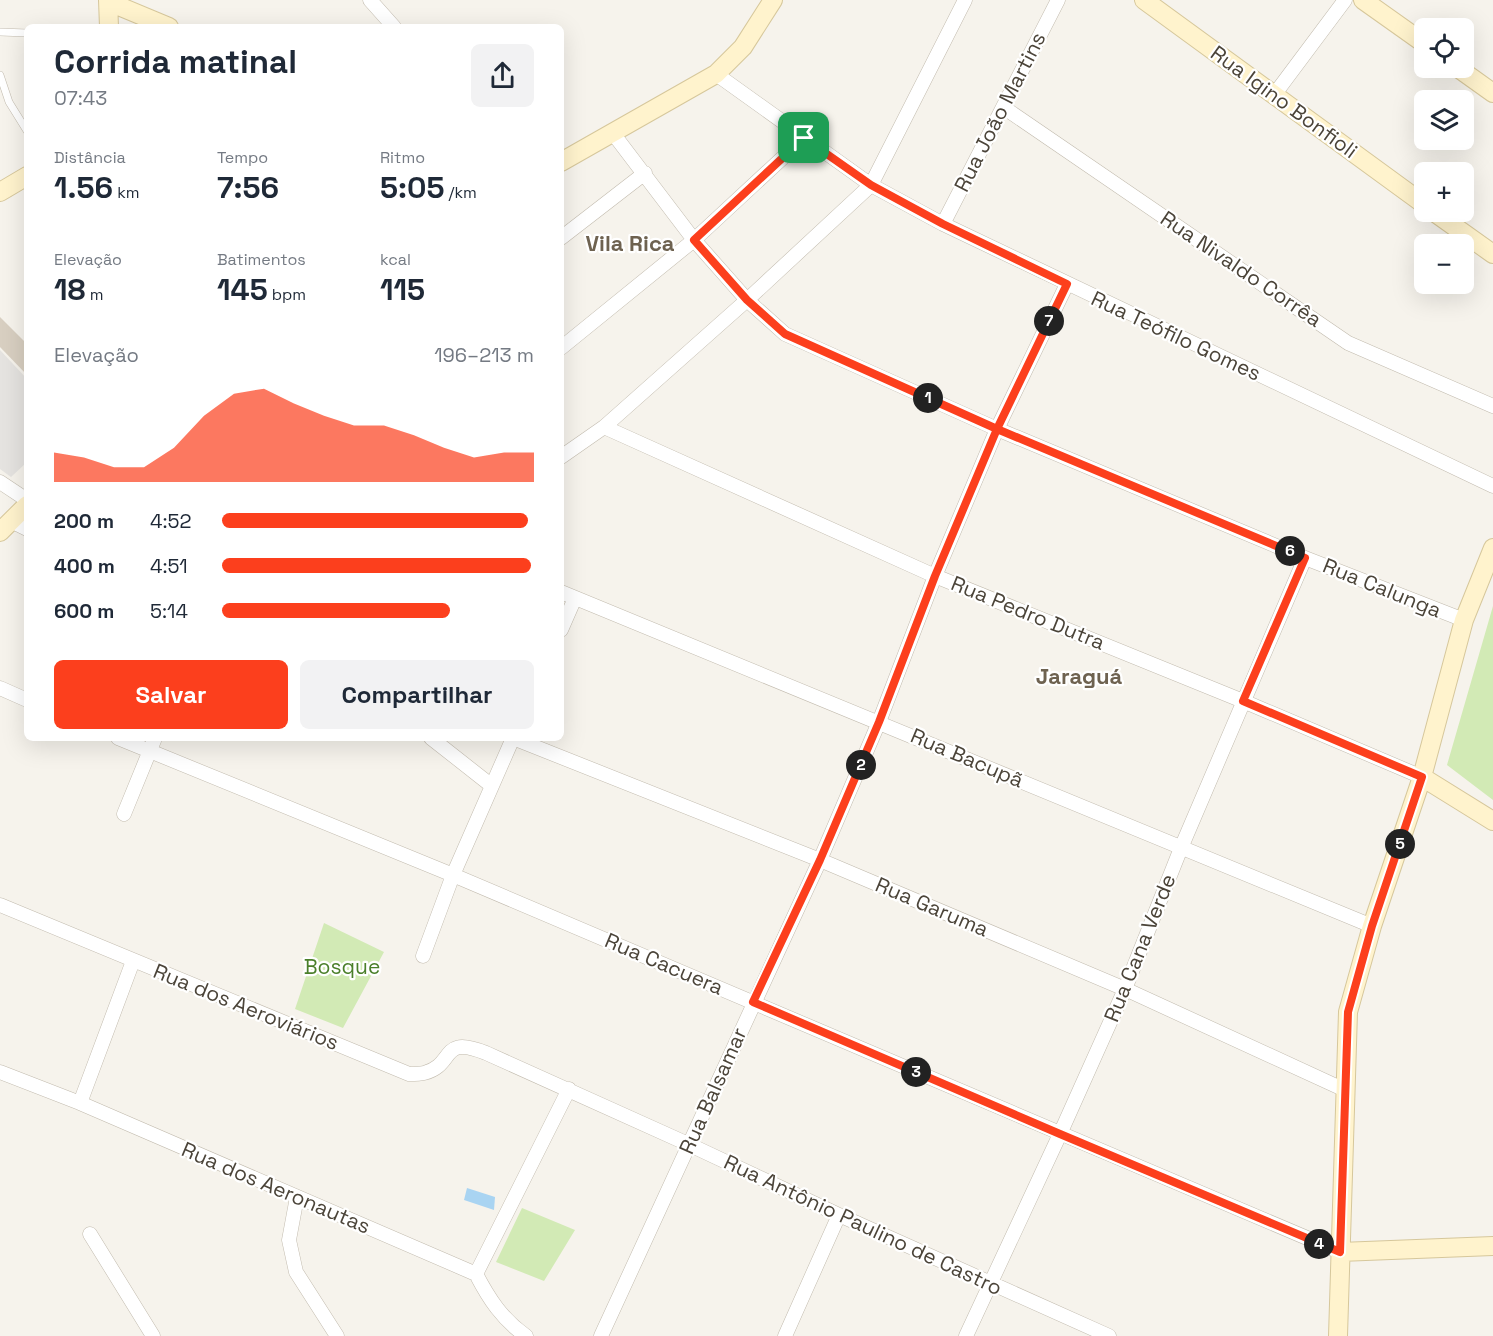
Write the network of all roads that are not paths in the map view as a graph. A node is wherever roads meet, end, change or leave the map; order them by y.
1 (370, 0) edge
2 (773, 0) edge
3 (965, 0) edge
4 (1058, 0) edge
5 (1144, 0) edge
6 (1345, 0) edge
7 (1363, 0) edge
8 (109, 1) edge
9 (109, 24) edge
10 (162, 24) edge
11 (391, 24) edge
12 (0, 32) edge
13 (24, 33) edge
14 (1414, 36) edge
15 (716, 74) junction
16 (0, 75) edge
17 (1472, 78) edge
18 (1493, 93) edge
19 (1274, 95) junction
20 (1003, 106) junction
21 (24, 126) edge
22 (612, 132) junction
23 (804, 138) junction
24 (564, 160) edge
25 (645, 173) junction
26 (24, 178) edge
27 (871, 185) junction
28 (0, 192) edge
29 (1414, 197) edge
30 (1448, 222) edge
31 (943, 224) junction
32 (564, 236) edge
33 (694, 240) junction
34 (1493, 254) edge
35 (1067, 284) junction
36 (747, 300) junction
37 (564, 346) edge
38 (1493, 406) edge
39 (604, 427) junction
40 (997, 429) junction
41 (564, 453) edge
42 (0, 482) edge
43 (1493, 486) edge
44 (24, 498) edge
45 (24, 509) edge
46 (12, 527) edge
47 (1305, 558) junction
48 (1491, 558) edge
49 (935, 576) junction
50 (564, 593) edge
51 (575, 598) junction
52 (1464, 620) junction
53 (564, 623) edge
54 (0, 688) edge
55 (24, 699) edge
56 (1243, 701) junction
57 (879, 722) junction
58 (135, 741) edge
59 (435, 741) edge
60 (512, 741) edge
61 (521, 741) edge
62 (152, 744) edge
63 (1422, 777) junction
64 (492, 786) junction
65 (124, 814) dead end
66 (1493, 821) edge
67 (1181, 848) junction
68 (820, 860) junction
69 (453, 875) junction
70 (0, 905) edge
71 (1372, 926) junction
72 (423, 956) dead end
73 (133, 961) junction
74 (1125, 989) junction
75 (753, 1002) junction
76 (486, 1053) joint
77 (0, 1072) edge
78 (568, 1089) junction
79 (1345, 1090) junction
80 (80, 1103) junction
81 (1060, 1134) junction
82 (688, 1144) junction
83 (297, 1197) junction
84 (839, 1215) junction
85 (90, 1234) dead end
86 (1493, 1246) edge
87 (1340, 1252) junction
88 (476, 1274) junction
89 (990, 1284) junction
90 (153, 1336) edge
91 (337, 1336) edge
92 (526, 1336) edge
93 (601, 1336) edge
94 (785, 1336) edge
95 (966, 1336) edge
96 (1109, 1336) edge
97 (1338, 1336) edge

1 - 11 street
2 - 15 street
3 - 27 street
4 - 20 street, Rua João Martins
5 - 19 street, Rua Igino Bonfioli
6 - 19 street
7 - 14 street
8 - 9 street
8 - 10 street
12 - 13 lane
15 - 22 street
15 - 23 street, Rua Teófilo Gomes
16 - 21 lane
17 - 18 street
19 - 29 street, Rua Igino Bonfioli
20 - 31 street, Rua João Martins
20 - 38 street, Rua Nivaldo Corrêa
22 - 24 street
22 - 25 street, Rua Calunga
23 - 27 street, Rua Teófilo Gomes
23 - 33 street
25 - 32 street
25 - 33 street, Rua Calunga
26 - 28 street
27 - 31 street, Rua Teófilo Gomes
27 - 36 street
30 - 34 street
31 - 35 street, Rua Teófilo Gomes
33 - 36 street, Rua Calunga
33 - 37 street
35 - 40 street, Rua Balsamar
35 - 43 street, Rua Teófilo Gomes
36 - 39 street
36 - 40 street, Rua Calunga
39 - 41 street
39 - 49 street, Rua Pedro Dutra
40 - 47 street, Rua Calunga
40 - 49 street, Rua Balsamar
42 - 44 street
45 - 46 street
47 - 52 street, Rua Calunga
47 - 56 street, Rua Cana Verde
48 - 52 street
49 - 56 street, Rua Pedro Dutra
49 - 57 street, Rua Balsamar
50 - 51 street, Rua Bacupã
51 - 53 street
51 - 57 street, Rua Bacupã
52 - 63 street
54 - 55 street
56 - 63 street, Rua Pedro Dutra
56 - 67 street, Rua Cana Verde
57 - 67 street, Rua Bacupã
57 - 68 street, Rua Balsamar
58 - 62 street, Rua Cacuera
59 - 64 street
60 - 64 street
61 - 68 street, Rua Garuma
62 - 65 street
62 - 69 street, Rua Cacuera
63 - 66 street
63 - 71 street
64 - 69 street
67 - 71 street, Rua Bacupã
67 - 74 street, Rua Cana Verde
68 - 74 street, Rua Garuma
68 - 75 street, Rua Balsamar
69 - 72 street
69 - 75 street, Rua Cacuera
70 - 73 street, Rua dos Aeroviários
71 - 79 street
73 - 76 street, Rua dos Aeroviários
73 - 80 street
74 - 79 street, Rua Garuma
74 - 81 street, Rua Cana Verde
75 - 81 street, Rua Cacuera
75 - 82 street, Rua Balsamar
76 - 78 street, Rua Antônio Paulino de Castro
77 - 80 street, Rua dos Aeronautas
78 - 82 street, Rua Antônio Paulino de Castro
78 - 88 street
79 - 87 street
80 - 83 street, Rua dos Aeronautas
81 - 87 street, Rua Cacuera
81 - 89 street, Rua Cana Verde
82 - 84 street, Rua Antônio Paulino de Castro
82 - 93 street, Rua Balsamar
83 - 88 street, Rua dos Aeronautas
83 - 91 street
84 - 89 street, Rua Antônio Paulino de Castro
84 - 94 street
85 - 90 street
86 - 87 street
87 - 97 street
88 - 92 street
89 - 95 street, Rua Cana Verde
89 - 96 street, Rua Antônio Paulino de Castro

